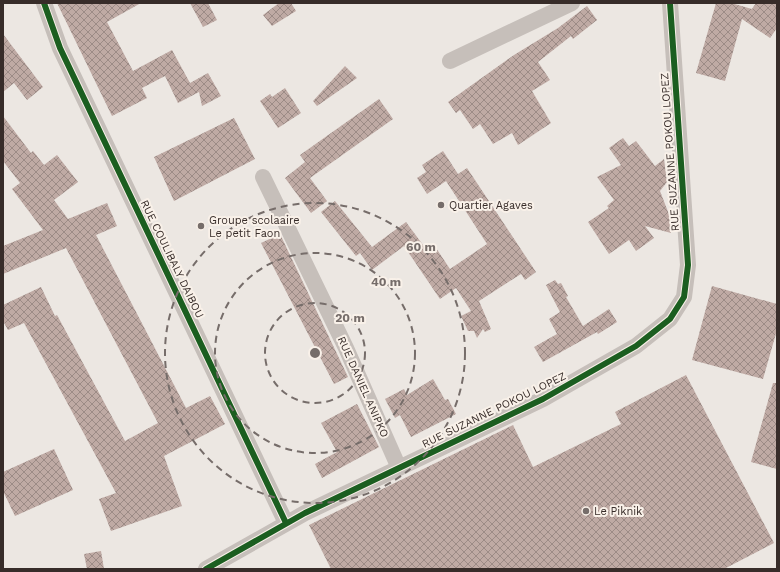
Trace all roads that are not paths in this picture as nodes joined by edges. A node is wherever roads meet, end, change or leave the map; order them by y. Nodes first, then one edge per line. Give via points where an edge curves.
1 (44, 3) edge
2 (572, 3) edge
3 (670, 3) edge
4 (450, 62) dead end
5 (264, 177) dead end
6 (399, 468) junction
7 (286, 523) junction
8 (206, 569) edge

1 - 7 street, RUE COULIBALY DAIBOU via 60,48
2 - 4 street
3 - 6 street, RUE SUZANNE POKOU LOPEZ via 688,265 684,297 670,320 636,346 543,399
5 - 6 street, RUE DANIEL ANIPKO
6 - 7 street, RUE SUZANNE POKOU LOPEZ
7 - 8 street, RUE SUZANNE POKOU LOPEZ

